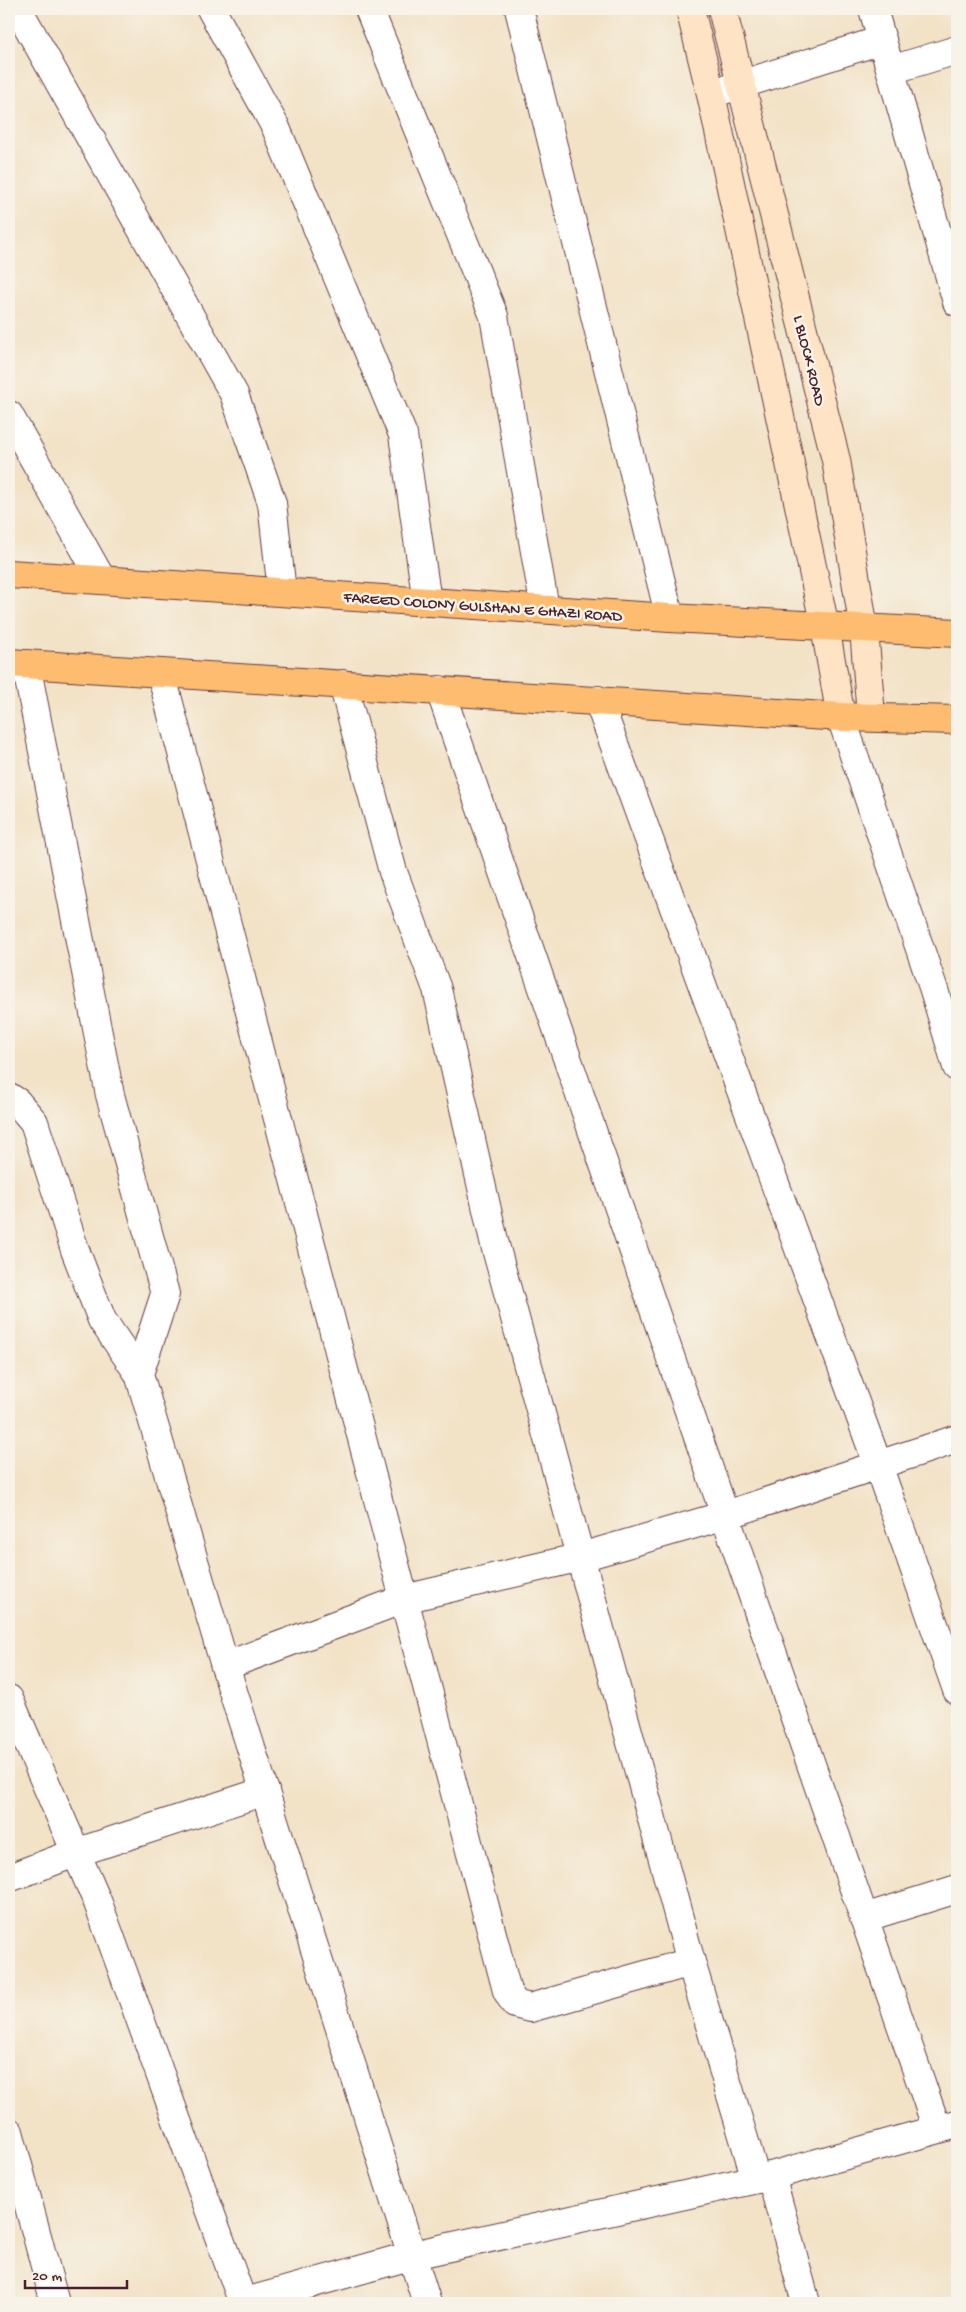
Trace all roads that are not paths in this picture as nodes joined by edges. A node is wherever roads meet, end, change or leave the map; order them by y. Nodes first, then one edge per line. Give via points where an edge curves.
1 (18, 9) edge
2 (211, 9) edge
3 (369, 9) edge
4 (519, 9) edge
5 (690, 9) edge
6 (722, 9) edge
7 (873, 9) edge
8 (882, 40) junction
9 (957, 50) edge
10 (891, 70) junction
11 (742, 83) junction
12 (711, 94) junction
13 (957, 302) edge
14 (9, 415) edge
15 (9, 574) edge
16 (102, 580) junction
17 (282, 592) junction
18 (427, 602) junction
19 (545, 609) junction
20 (670, 618) junction
21 (825, 627) junction
22 (864, 629) junction
23 (957, 632) edge
24 (17, 663) edge
25 (161, 673) junction
26 (343, 684) junction
27 (440, 690) junction
28 (598, 700) junction
29 (841, 716) junction
30 (871, 716) junction
31 (957, 720) edge
32 (863, 778) junction
33 (957, 1067) edge
34 (9, 1098) edge
35 (139, 1374) junction
36 (957, 1438) edge
37 (878, 1465) junction
38 (726, 1515) junction
39 (581, 1557) junction
40 (404, 1599) junction
41 (225, 1666) junction
42 (957, 1690) edge
43 (9, 1700) edge
44 (265, 1791) junction
45 (75, 1853) junction
46 (9, 1878) edge
47 (957, 1889) edge
48 (864, 1918) junction
49 (691, 1962) junction
50 (947, 2126) edge
51 (9, 2132) edge
52 (763, 2177) junction
53 (413, 2256) junction
54 (54, 2303) edge
55 (242, 2303) edge
56 (427, 2303) edge
57 (806, 2303) edge

1 - 17 street via 234,394 272,503
2 - 18 street via 276,128 403,435
3 - 19 street via 494,316
4 - 20 street
5 - 12 main road
6 - 11 main road, L BLOCK ROAD
7 - 8 street
8 - 10 street
8 - 11 street
9 - 10 street
10 - 13 street
11 - 12 street
11 - 22 main road, L BLOCK ROAD via 836,460
12 - 21 main road
14 - 16 street
15 - 16 main road, FAREED COLONY GULSHAN E GHAZI ROAD
16 - 17 main road, FAREED COLONY GULSHAN E GHAZI ROAD
17 - 18 main road, FAREED COLONY GULSHAN E GHAZI ROAD
18 - 19 main road, FAREED COLONY GULSHAN E GHAZI ROAD
19 - 20 main road, FAREED COLONY GULSHAN E GHAZI ROAD
20 - 21 main road, FAREED COLONY GULSHAN E GHAZI ROAD
21 - 22 main road, FAREED COLONY GULSHAN E GHAZI ROAD
21 - 29 main road
22 - 23 main road, FAREED COLONY GULSHAN E GHAZI ROAD
22 - 30 main road, L BLOCK ROAD
24 - 25 main road
24 - 35 street via 110,1095 165,1294
25 - 26 main road
25 - 40 street
26 - 27 main road
26 - 39 street via 393,872 437,989 496,1245
27 - 28 main road
27 - 38 street
28 - 29 main road
28 - 37 street
29 - 30 main road
29 - 32 street
30 - 31 main road
30 - 32 street
32 - 33 street
34 - 35 street via 17,1102 34,1122 75,1250 102,1320
35 - 41 street
36 - 37 street
37 - 38 street
37 - 42 street
38 - 39 street
38 - 48 street
39 - 40 street
39 - 49 street
40 - 41 street
40 - 49 street via 506,1991 515,2004 530,2008
41 - 44 street
43 - 45 street
44 - 45 street
44 - 53 street
45 - 46 street
45 - 55 street via 98,1904
47 - 48 street
48 - 50 street
49 - 52 street
50 - 52 street
51 - 54 street
52 - 53 street
52 - 57 street
53 - 55 street
53 - 56 street

